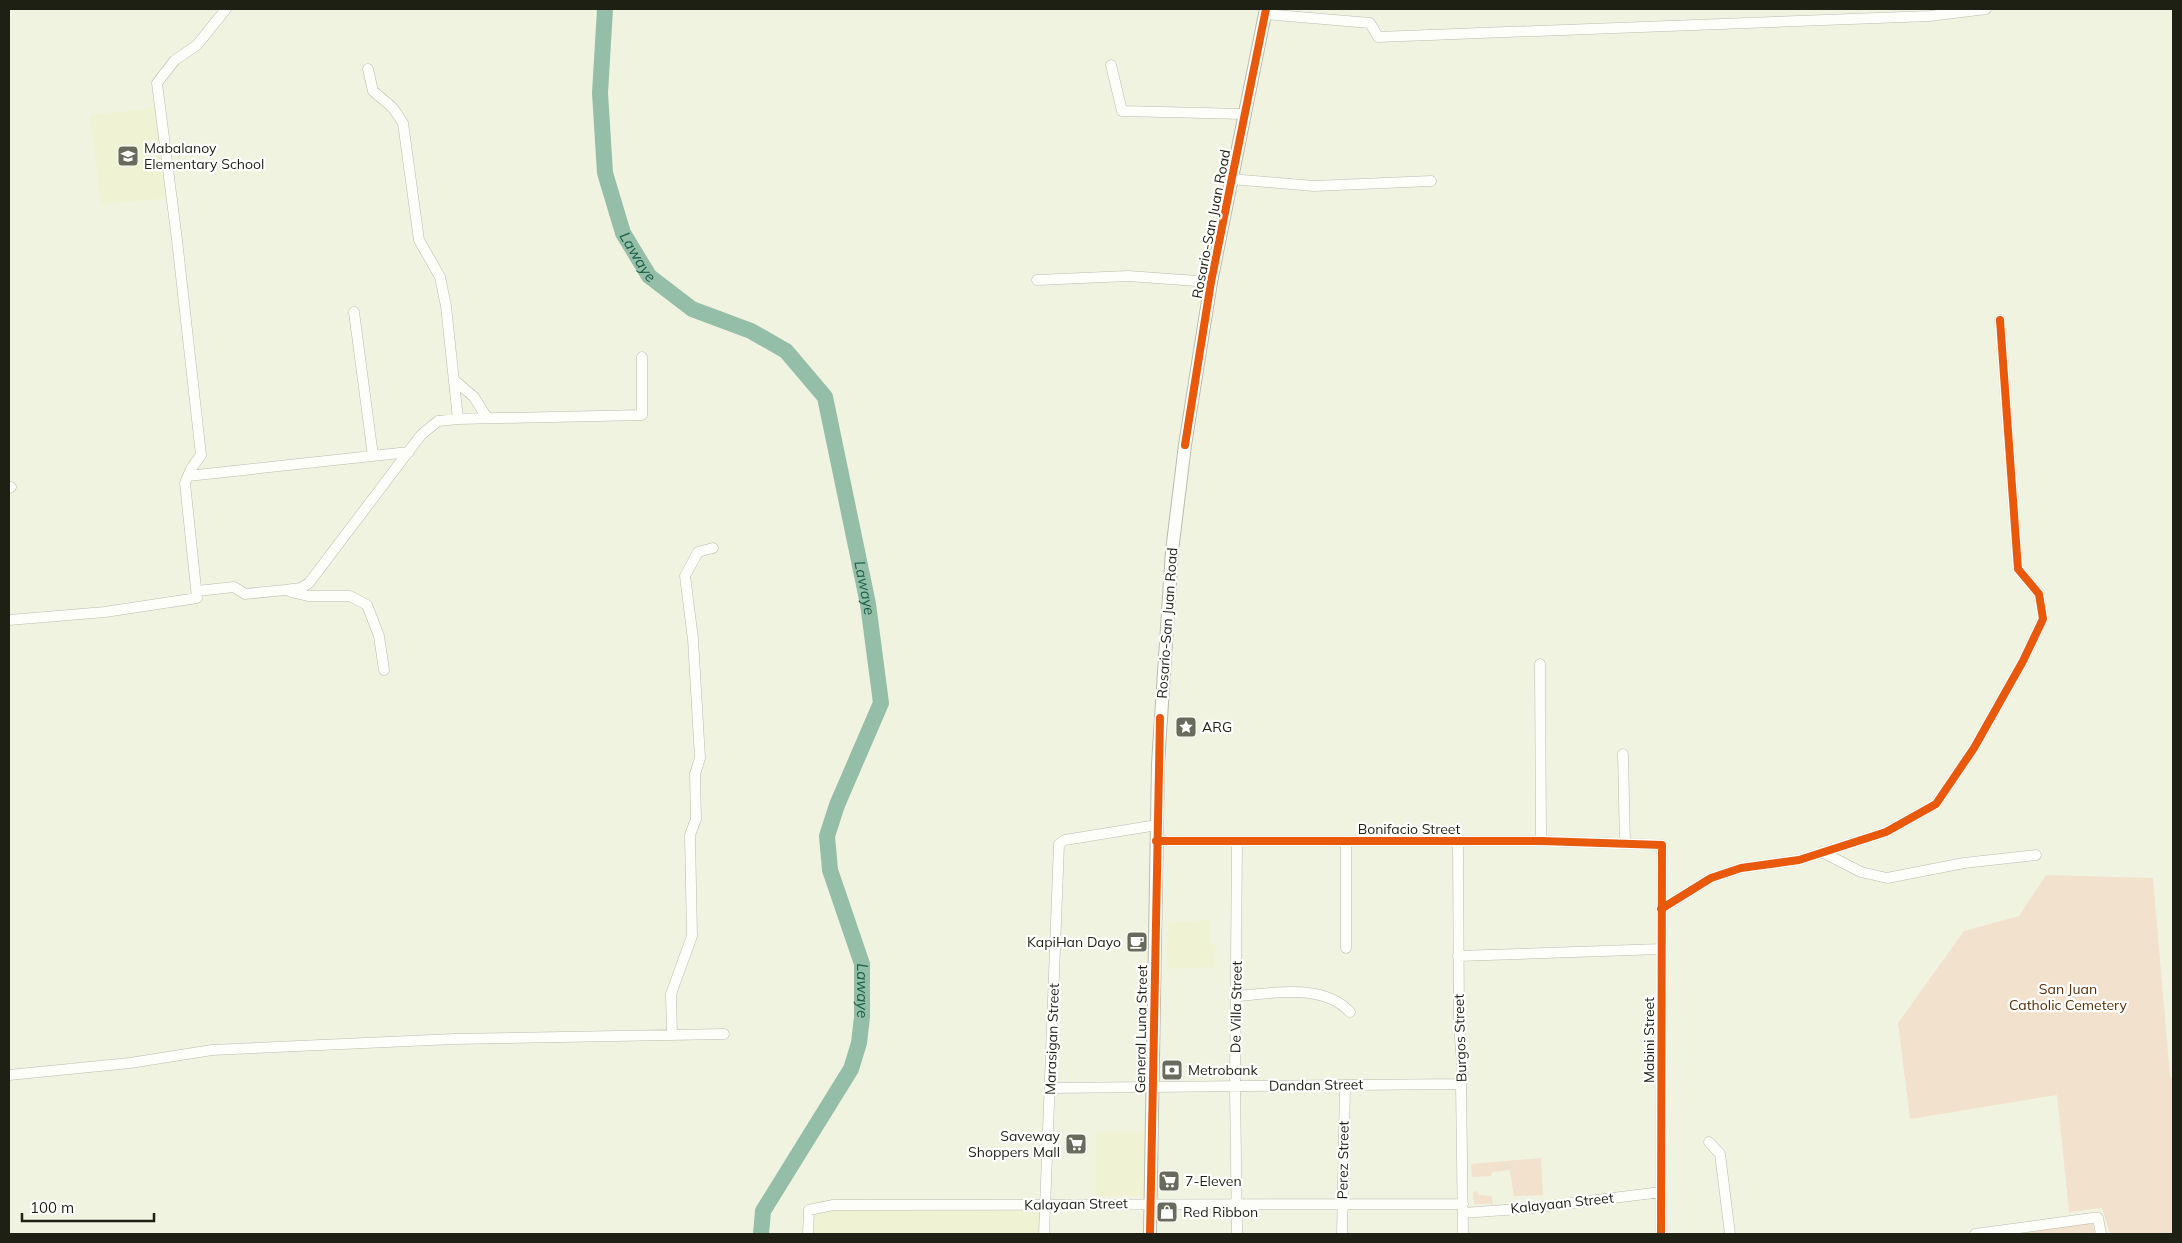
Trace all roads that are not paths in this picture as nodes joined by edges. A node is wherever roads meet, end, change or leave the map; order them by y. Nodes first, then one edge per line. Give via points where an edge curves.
1 (226, 9) edge
2 (1986, 9) edge
3 (1266, 12) edge
4 (1111, 64) dead end
5 (368, 69) dead end
6 (1244, 114) junction
7 (1232, 179) junction
8 (1431, 181) dead end
9 (1037, 280) dead end
10 (1212, 282) junction
11 (354, 312) dead end
12 (2000, 320) dead end
13 (642, 356) dead end
14 (454, 380) junction
15 (487, 418) junction
16 (458, 419) junction
17 (408, 452) junction
18 (373, 456) junction
19 (188, 476) junction
20 (713, 548) dead end
21 (285, 590) junction
22 (197, 591) junction
23 (9, 620) edge
24 (1540, 664) dead end
25 (384, 670) dead end
26 (1623, 754) dead end
27 (1157, 825) junction
28 (1156, 841) junction
29 (1237, 841) junction
30 (1458, 841) junction
31 (1540, 841) junction
32 (1346, 842) junction
33 (1625, 844) junction
34 (1662, 845) joint
35 (1822, 852) junction
36 (2036, 856) dead end
37 (1662, 909) junction
38 (1346, 948) dead end
39 (1661, 949) junction
40 (1458, 956) junction
41 (1236, 996) junction
42 (1350, 1012) dead end
43 (672, 1034) junction
44 (724, 1034) dead end
45 (9, 1075) edge
46 (1461, 1084) junction
47 (1345, 1085) junction
48 (1235, 1086) junction
49 (1050, 1088) junction
50 (1152, 1088) junction
51 (1709, 1142) dead end
52 (1661, 1192) junction
53 (1151, 1203) junction
54 (1237, 1204) junction
55 (1343, 1204) junction
56 (1045, 1205) junction
57 (1463, 1208) junction
58 (808, 1234) edge
59 (1044, 1234) edge
60 (1150, 1234) edge
61 (1237, 1234) edge
62 (1342, 1234) edge
63 (1463, 1234) edge
64 (1661, 1234) edge
65 (1730, 1234) edge
66 (1975, 1234) edge
67 (2101, 1234) edge

1 - 19 street via 197,45 176,60 157,83 201,455
2 - 3 street via 1930,16 1378,37 1370,23
3 - 6 main road, Rosario-San Juan Road
4 - 6 street via 1122,111
5 - 14 street via 373,91 393,108 403,123 419,240 440,277
6 - 7 main road, Rosario-San Juan Road
7 - 8 street via 1314,186
7 - 10 main road, Rosario-San Juan Road
9 - 10 street via 1128,276
10 - 27 main road, Rosario-San Juan Road via 1185,445 1172,551 1160,718
11 - 18 street
12 - 35 street via 2018,569 2039,594 2043,619 2023,662 1979,739 1936,804 1886,832
13 - 15 street via 642,415
14 - 15 street via 474,397
14 - 16 street
15 - 16 street
16 - 17 street via 438,421
17 - 18 street
17 - 21 street via 309,583 301,588
18 - 19 street
19 - 22 street via 185,483 187,510
20 - 43 street via 698,552 685,576 693,639 700,758 695,774 696,819 690,834 692,936 671,994
21 - 22 street via 245,594 234,587
21 - 25 street via 308,596 350,596 367,605 379,636
22 - 23 street via 197,598 181,602
24 - 31 street
26 - 33 street
27 - 28 main road, General Luna Street
27 - 49 street, Marasigan Street via 1065,840 1059,844
28 - 29 street, Bonifacio Street
28 - 50 main road, General Luna Street
29 - 32 street, Bonifacio Street
29 - 41 street, De Villa Street
30 - 31 street, Bonifacio Street
30 - 32 street, Bonifacio Street
30 - 40 street, Burgos Street
31 - 33 street, Bonifacio Street
32 - 38 street
33 - 34 street, Bonifacio Street
34 - 37 street, Mabini Street
35 - 36 street via 1861,872 1887,878 1964,863
35 - 37 street via 1799,860 1740,868 1711,878
37 - 39 street, Mabini Street
39 - 40 street
39 - 52 street, Mabini Street
40 - 46 street, Burgos Street
41 - 42 street via 1308,992 1340,1001
41 - 48 street, De Villa Street
43 - 44 street
43 - 45 street via 454,1039 212,1050 130,1063
46 - 47 street, Dandan Street
46 - 57 street, Burgos Street
47 - 48 street, Dandan Street
47 - 55 street, Perez Street
48 - 50 street, Dandan Street
48 - 54 street, De Villa Street
49 - 50 street, Dandan Street
49 - 56 street, Marasigan Street
50 - 53 main road, General Luna Street
51 - 65 street via 1720,1154
52 - 57 street, Kalayaan Street via 1533,1208
52 - 64 street, Mabini Street
53 - 54 street, Kalayaan Street
53 - 56 street, Kalayaan Street
53 - 60 main road, General Luna Street
54 - 55 street, Kalayaan Street
54 - 61 street, De Villa Street
55 - 57 street, Kalayaan Street
55 - 62 street, Perez Street
56 - 58 street, Kalayaan Street via 833,1205 809,1210
56 - 59 street, Marasigan Street
57 - 63 street, Burgos Street
66 - 67 street via 2098,1218

